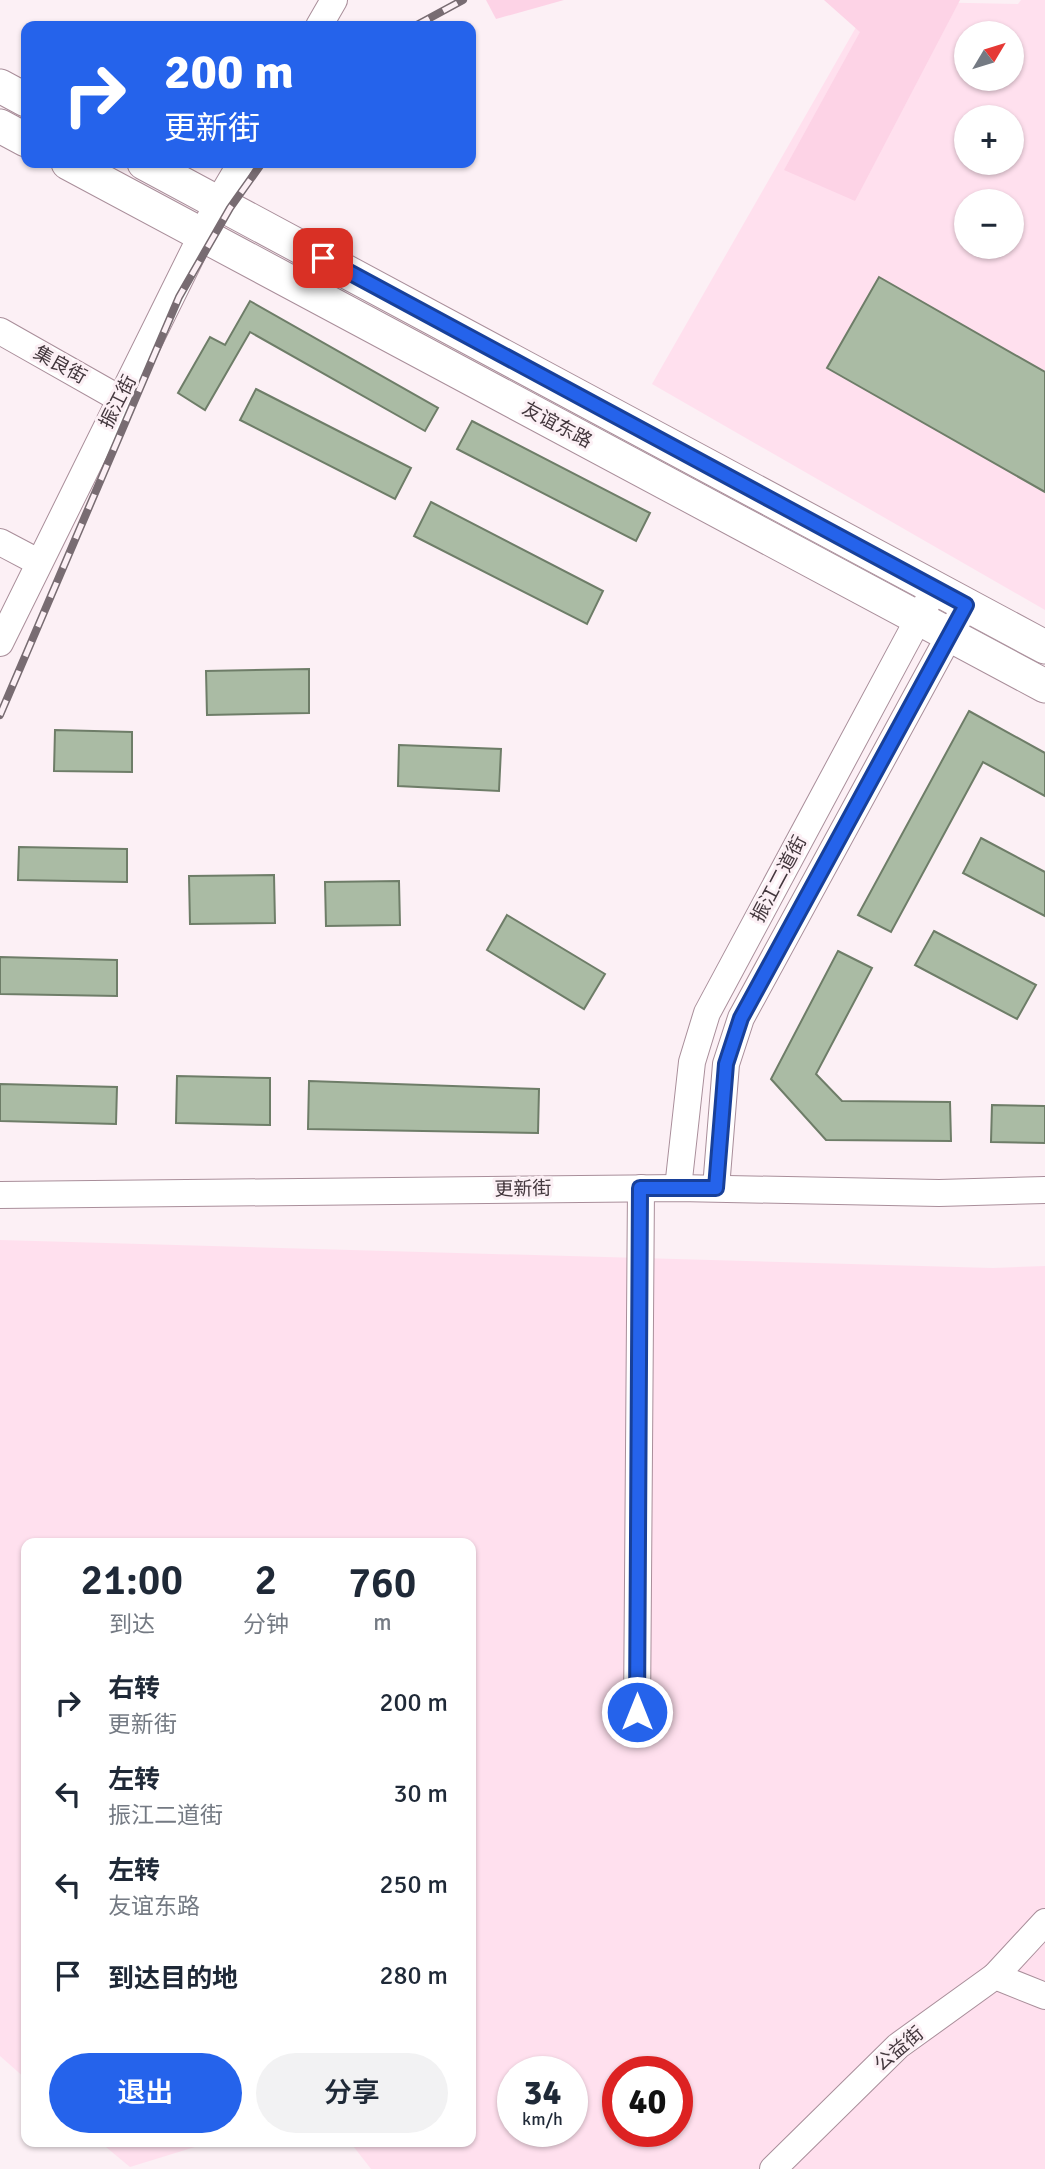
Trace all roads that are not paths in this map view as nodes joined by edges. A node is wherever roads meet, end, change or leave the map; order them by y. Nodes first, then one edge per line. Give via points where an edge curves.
1 (334, 0) edge
2 (322, 21) edge
3 (0, 86) edge
4 (21, 97) edge
5 (0, 126) edge
6 (21, 137) edge
7 (77, 168) edge
8 (153, 168) edge
9 (238, 168) edge
10 (218, 202) junction
11 (202, 234) junction
12 (0, 331) edge
13 (120, 399) junction
14 (0, 542) edge
15 (38, 562) junction
16 (935, 588) junction
17 (966, 605) junction
18 (919, 618) junction
19 (951, 635) junction
20 (0, 643) edge
21 (1045, 647) edge
22 (1045, 686) edge
23 (640, 1188) junction
24 (678, 1188) junction
25 (716, 1188) junction
26 (1045, 1190) edge
27 (0, 1195) edge
28 (637, 1712) dead end
29 (1045, 1922) edge
30 (995, 1976) junction
31 (1045, 1996) edge
32 (773, 2169) edge

1 - 2 street
3 - 4 highway
5 - 6 highway
7 - 11 highway, 友谊东路
8 - 10 highway, 友谊东路
9 - 10 street, 振江街
10 - 11 street, 振江街
10 - 16 highway, 友谊东路
11 - 13 street, 振江街
11 - 18 highway, 友谊东路
12 - 13 street, 集良街
13 - 15 street, 振江街
14 - 15 street
15 - 20 street, 振江街
16 - 17 highway, 友谊东路
16 - 18 street, 振江二道街
17 - 19 street, 振江二道街
17 - 21 highway, 友谊东路
18 - 19 highway, 友谊东路
18 - 24 street, 振江二道街 via 707,1013 692,1062
19 - 22 highway, 友谊东路
19 - 25 street, 振江二道街 via 741,1018 726,1064
23 - 24 street, 更新街
23 - 27 street, 更新街
23 - 28 street
24 - 25 street, 更新街
25 - 26 street, 更新街 via 939,1193
29 - 30 street, 公益街
30 - 31 street
30 - 32 street, 公益街 via 898,2046

